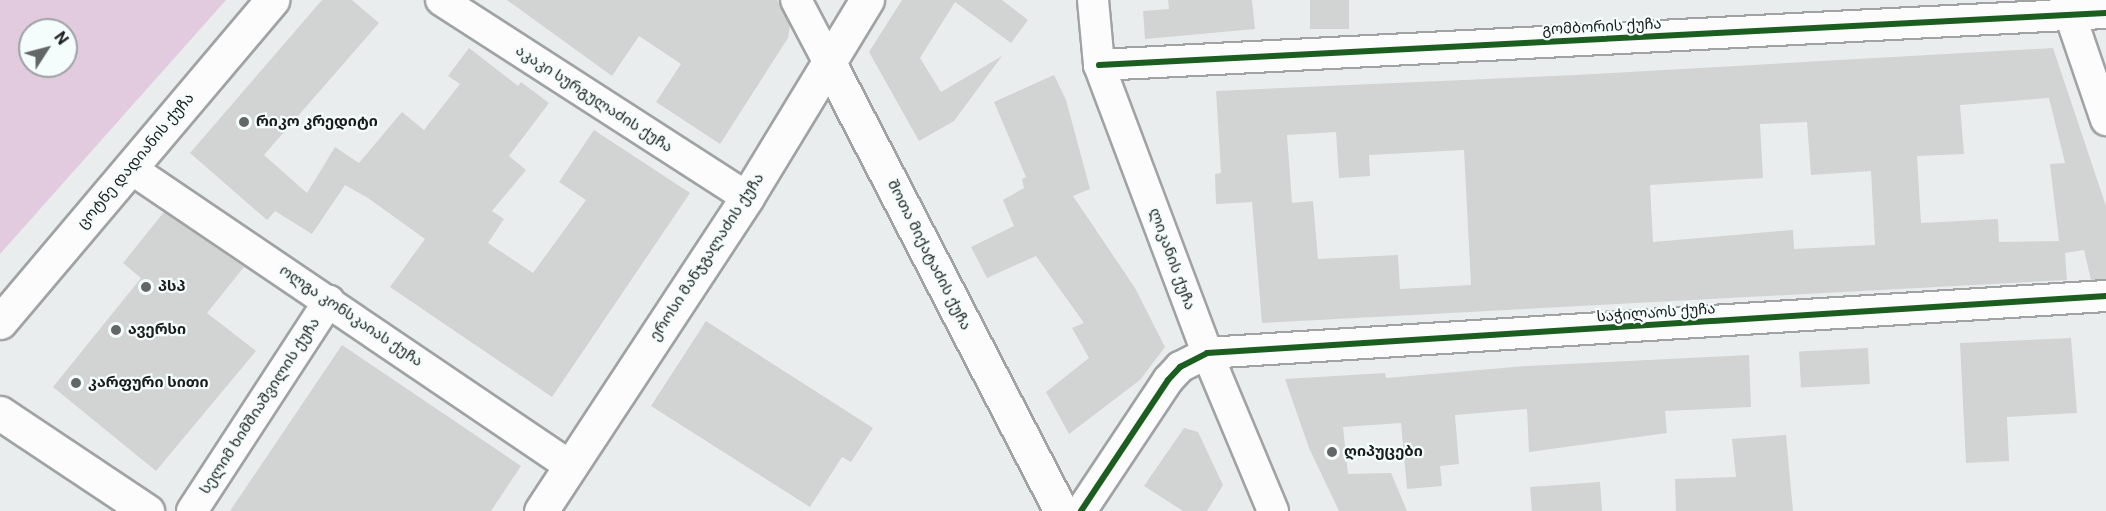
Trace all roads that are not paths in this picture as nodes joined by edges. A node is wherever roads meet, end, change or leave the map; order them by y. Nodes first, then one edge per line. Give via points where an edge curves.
1 (272, 0) edge
2 (441, 0) edge
3 (796, 0) edge
4 (867, 0) edge
5 (1093, 0) edge
6 (2068, 8) edge
7 (2106, 13) edge
8 (828, 60) junction
9 (1100, 65) junction
10 (2106, 120) edge
11 (130, 168) junction
12 (747, 197) junction
13 (2106, 296) edge
14 (328, 301) junction
15 (0, 322) edge
16 (1207, 353) junction
17 (0, 413) edge
18 (570, 466) junction
19 (147, 511) edge
20 (192, 511) edge
21 (541, 511) edge
22 (1061, 511) edge
23 (1081, 511) edge
24 (1273, 511) edge

1 - 11 street, ცოტნე დადიანის ქუჩა
2 - 12 street, აკაკი სურგულაძის ქუჩა
3 - 8 street, შოთა მიქატაძის ქუჩა
4 - 8 street, ეროსი მანჯგალაძის ქუჩა
5 - 9 street, ლიკანის ქუჩა
6 - 7 street, გომბორის ქუჩა
6 - 9 street, გომბორის ქუჩა
6 - 10 street
8 - 12 street, ეროსი მანჯგალაძის ქუჩა
8 - 22 street, შოთა მიქატაძის ქუჩა
9 - 16 street, ლიკანის ქუჩა
11 - 14 street, ოლგა კონსკაიას ქუჩა
11 - 15 street, ცოტნე დადიანის ქუჩა
12 - 18 street, ეროსი მანჯგალაძის ქუჩა
13 - 16 street, საჭილაოს ქუჩა
14 - 18 street, ოლგა კონსკაიას ქუჩა
14 - 20 street, სელიმ ხიმშიაშვილის ქუჩა
16 - 23 street via 1180,367 1168,380
16 - 24 street, ლიკანის ქუჩა
17 - 19 street
18 - 21 street, ეროსი მანჯგალაძის ქუჩა

